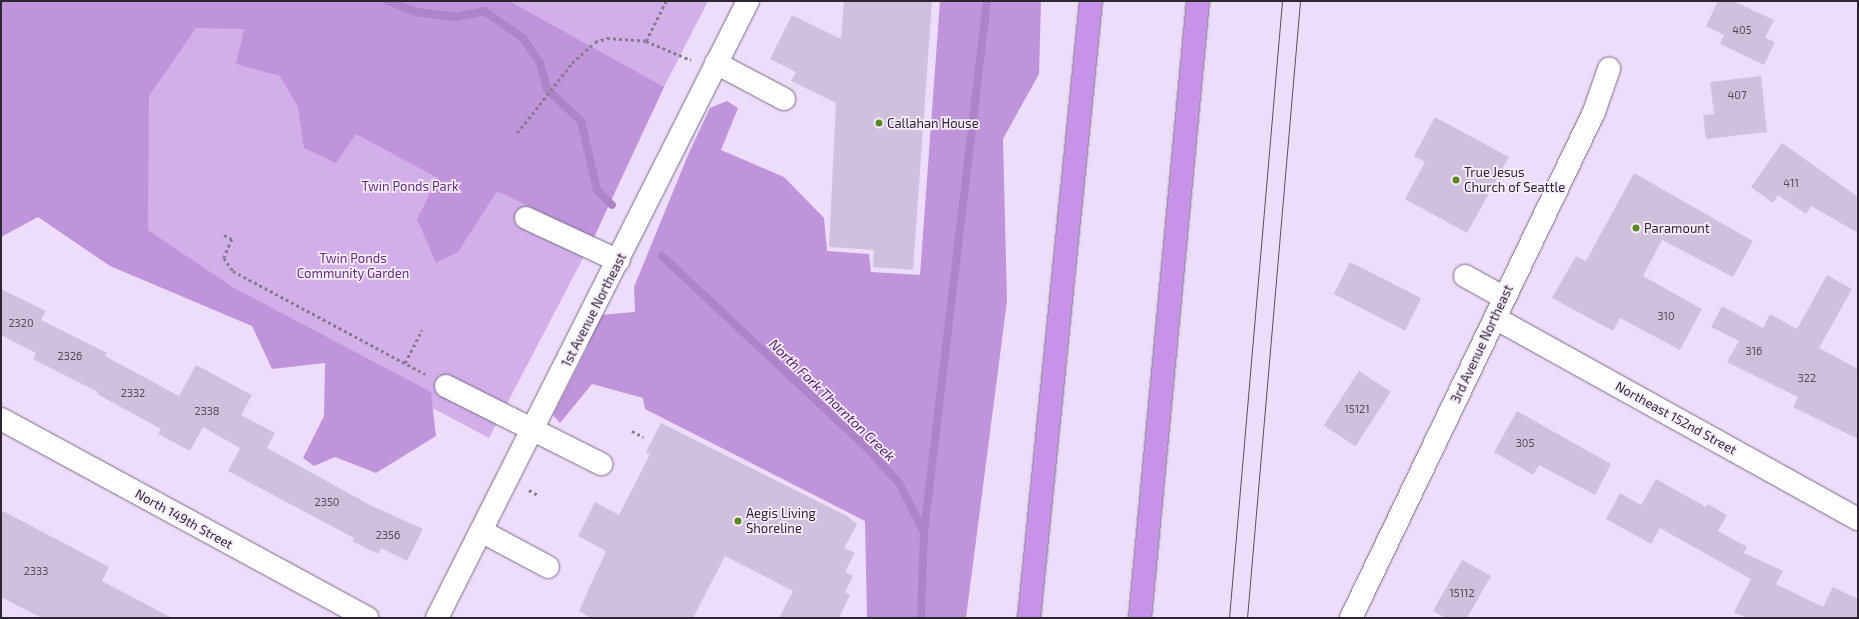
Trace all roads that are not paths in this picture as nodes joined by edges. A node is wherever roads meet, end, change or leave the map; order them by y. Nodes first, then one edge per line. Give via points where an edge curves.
1 (748, 1) edge
2 (1091, 1) edge
3 (1198, 1) edge
4 (706, 63) junction
5 (1609, 69) dead end
6 (784, 99) dead end
7 (526, 218) dead end
8 (619, 261) junction
9 (1465, 276) dead end
10 (1503, 298) junction
11 (1495, 318) junction
12 (446, 386) dead end
13 (1, 419) edge
14 (532, 430) junction
15 (601, 464) dead end
16 (1858, 518) edge
17 (481, 531) junction
18 (548, 567) dead end
19 (367, 618) edge
20 (438, 618) edge
21 (1029, 618) edge
22 (1140, 618) edge
23 (1352, 618) edge

1 - 4 street, 1st Avenue Northeast
2 - 21 highway
3 - 22 highway
4 - 6 street
4 - 8 street, 1st Avenue Northeast
5 - 10 street, 3rd Avenue Northeast via 1594,112
7 - 8 street
8 - 14 street, 1st Avenue Northeast
9 - 10 street
10 - 11 street, 3rd Avenue Northeast
11 - 16 street, Northeast 152nd Street
11 - 23 street, 3rd Avenue Northeast
12 - 14 street
13 - 19 street, North 149th Street
14 - 15 street
14 - 17 street, 1st Avenue Northeast
17 - 18 street
17 - 20 street, 1st Avenue Northeast

